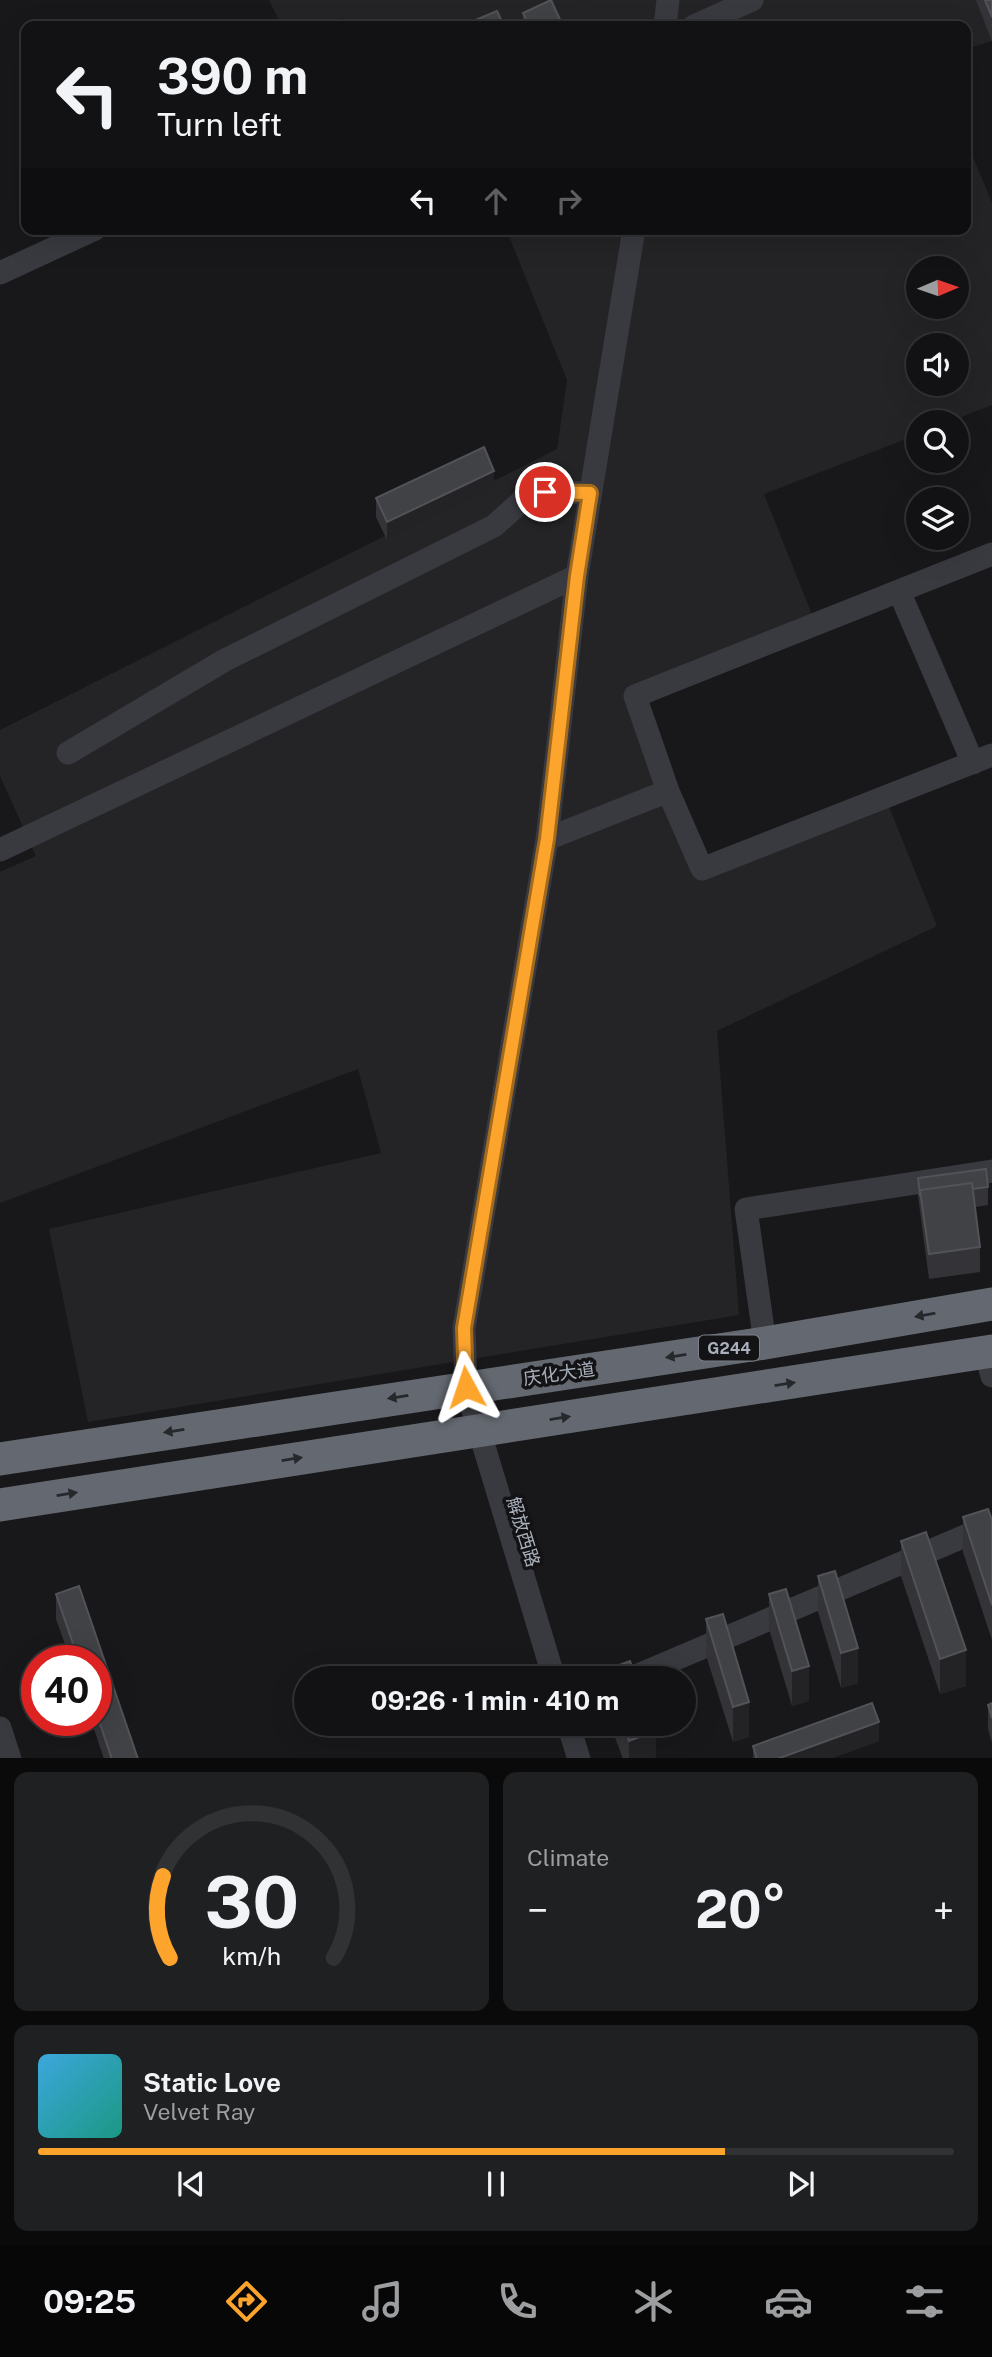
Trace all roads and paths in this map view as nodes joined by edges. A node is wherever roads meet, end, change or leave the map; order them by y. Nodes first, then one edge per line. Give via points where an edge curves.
1 (668, 0) edge
2 (752, 0) edge
3 (666, 21) edge
4 (705, 21) edge
5 (82, 235) edge
6 (633, 235) edge
7 (0, 273) edge
8 (590, 493) junction
9 (992, 554) edge
10 (577, 576) junction
11 (899, 591) junction
12 (68, 753) dead end
13 (983, 759) edge
14 (668, 791) junction
15 (547, 839) junction
16 (0, 850) edge
17 (992, 1171) edge
18 (992, 1304) edge
19 (765, 1343) junction
20 (990, 1360) edge
21 (473, 1386) junction
22 (486, 1430) junction
23 (0, 1459) edge
24 (0, 1506) edge
25 (977, 1531) edge
26 (551, 1666) edge
27 (564, 1666) edge
28 (659, 1666) edge
29 (0, 1728) edge
30 (572, 1736) edge
31 (586, 1736) edge
32 (10, 1758) edge
33 (579, 1758) edge
34 (593, 1758) edge

1 - 3 street
2 - 4 street
5 - 7 street
6 - 8 street, 解放西路
8 - 10 street, 解放西路
8 - 12 street via 545,492 523,500 494,526 225,660
9 - 11 street
10 - 15 street, 解放西路
10 - 16 street
11 - 13 street
11 - 14 street via 635,696
13 - 14 street via 702,869
14 - 15 street
15 - 21 street, 解放西路 via 464,1328
17 - 19 street via 746,1209
18 -> 19 highway, 庆化大道 / G244
19 -> 21 highway, 庆化大道 / G244
22 -> 20 highway
21 - 22 street, 解放西路
21 -> 23 highway, 庆化大道 / G244
24 -> 22 highway
22 - 26 street, 解放西路
22 - 27 street, 解放西路
25 - 28 street
29 - 32 street
30 - 33 street
31 - 34 street

